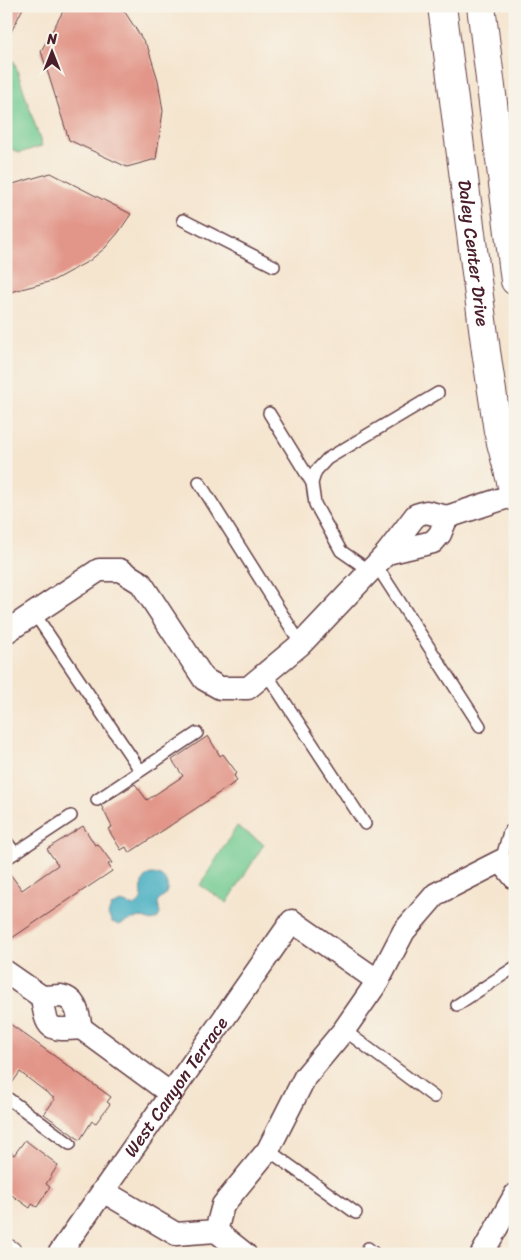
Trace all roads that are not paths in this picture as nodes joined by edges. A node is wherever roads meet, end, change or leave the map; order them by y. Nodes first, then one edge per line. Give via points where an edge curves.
1 (442, 6) edge
2 (480, 6) edge
3 (183, 220) dead end
4 (274, 266) dead end
5 (515, 281) edge
6 (438, 393) dead end
7 (269, 413) dead end
8 (199, 482) dead end
9 (312, 483) junction
10 (514, 496) edge
11 (448, 517) junction
12 (377, 563) junction
13 (34, 613) junction
14 (6, 632) edge
15 (301, 644) junction
16 (266, 673) junction
17 (480, 726) dead end
18 (197, 733) dead end
19 (140, 770) junction
20 (97, 800) dead end
21 (71, 816) dead end
22 (365, 824) dead end
23 (515, 828) edge
24 (6, 841) edge
25 (10, 856) edge
26 (508, 870) edge
27 (515, 966) edge
28 (6, 972) edge
29 (378, 981) junction
30 (457, 1005) dead end
31 (344, 1030) junction
32 (171, 1094) junction
33 (434, 1097) dead end
34 (6, 1098) edge
35 (70, 1144) dead end
36 (268, 1150) junction
37 (104, 1190) junction
38 (515, 1195) edge
39 (356, 1213) dead end
40 (216, 1231) junction
41 (59, 1254) edge
42 (245, 1254) edge
43 (482, 1254) edge

1 - 10 main road, Daley Center Drive via 486,351 498,431
2 - 5 main road
3 - 4 lane
6 - 9 lane via 327,459 316,471
7 - 9 lane
8 - 15 lane
9 - 12 lane via 315,504 341,551
10 - 11 street
11 - 12 street via 433,542
11 - 12 street via 426,512 416,515
12 - 15 street
12 - 17 lane
13 - 14 street
13 - 16 street via 99,570 120,570 140,583 204,680 220,688 248,688
13 - 19 lane
15 - 16 street
16 - 22 lane
18 - 19 lane
19 - 20 lane
21 - 25 lane
23 - 26 lane via 508,832
24 - 25 lane
26 - 29 street via 436,894 404,931
27 - 30 lane
28 - 32 street via 42,997 71,999 77,1008 81,1028
29 - 31 street
29 - 32 street, West Canyon Terrace via 292,921
31 - 33 lane
31 - 36 street via 305,1077
32 - 37 street, West Canyon Terrace
34 - 35 lane
36 - 39 lane
36 - 40 street via 223,1205
37 - 40 street via 176,1234
37 - 41 street, West Canyon Terrace
38 - 43 street
40 - 42 street

